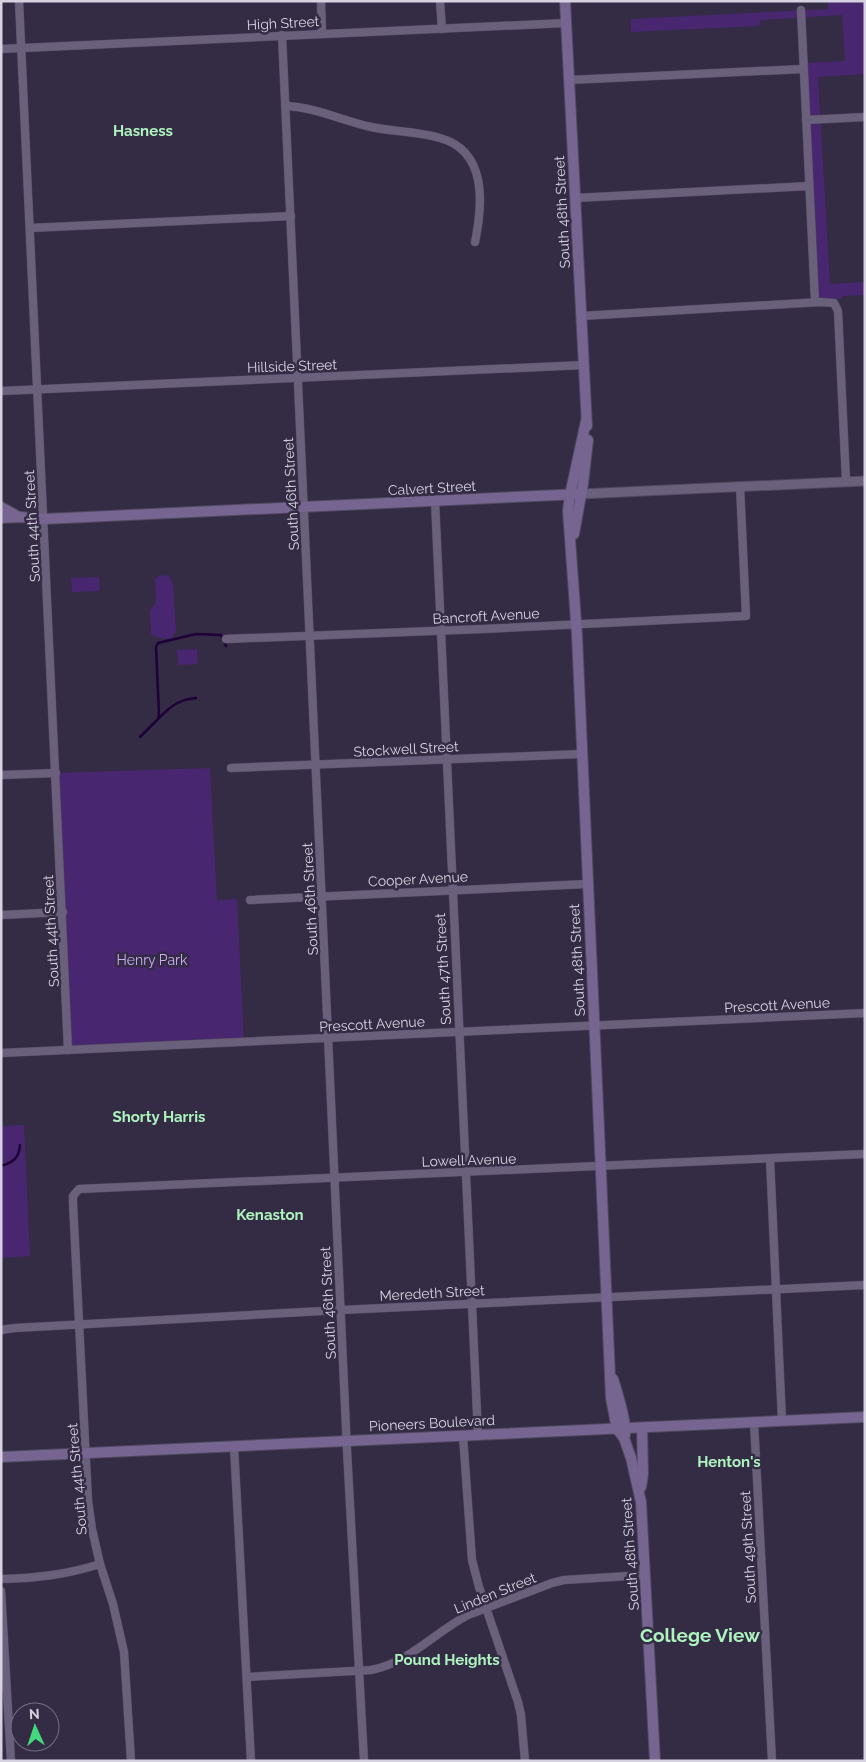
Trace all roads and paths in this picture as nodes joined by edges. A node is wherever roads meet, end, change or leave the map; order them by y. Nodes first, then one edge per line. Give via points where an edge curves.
1 (19, 1) edge
2 (321, 1) edge
3 (440, 1) edge
4 (565, 1) edge
5 (801, 10) dead end
6 (566, 23) junction
7 (442, 29) junction
8 (322, 33) junction
9 (282, 35) junction
10 (1, 48) edge
11 (22, 48) junction
12 (803, 70) junction
13 (570, 80) junction
14 (286, 106) junction
15 (865, 117) edge
16 (806, 120) junction
17 (809, 186) junction
18 (575, 198) junction
19 (291, 216) junction
20 (30, 228) junction
21 (475, 242) dead end
22 (815, 302) junction
23 (581, 316) junction
24 (584, 365) junction
25 (298, 378) junction
26 (37, 390) junction
27 (1, 391) edge
28 (846, 481) junction
29 (865, 481) edge
30 (740, 486) junction
31 (575, 494) junction
32 (434, 501) junction
33 (1, 508) edge
34 (304, 508) junction
35 (20, 517) junction
36 (1, 518) edge
37 (44, 519) junction
38 (576, 625) junction
39 (441, 631) junction
40 (310, 637) junction
41 (226, 639) dead end
42 (581, 754) junction
43 (446, 760) junction
44 (316, 766) junction
45 (231, 768) dead end
46 (56, 773) junction
47 (1, 775) edge
48 (587, 884) junction
49 (452, 890) junction
50 (322, 896) junction
51 (250, 900) dead end
52 (63, 912) junction
53 (1, 915) edge
54 (865, 1013) edge
55 (594, 1026) junction
56 (459, 1032) junction
57 (328, 1038) junction
58 (68, 1050) junction
59 (1, 1053) edge
60 (865, 1154) edge
61 (770, 1159) junction
62 (600, 1167) junction
63 (465, 1172) junction
64 (335, 1178) junction
65 (75, 1192) joint
66 (865, 1285) edge
67 (776, 1289) junction
68 (606, 1297) junction
69 (472, 1303) junction
70 (341, 1310) junction
71 (80, 1324) junction
72 (1, 1330) edge
73 (865, 1417) edge
74 (782, 1421) junction
75 (754, 1422) junction
76 (642, 1428) junction
77 (622, 1432) junction
78 (478, 1435) junction
79 (463, 1436) junction
80 (347, 1441) junction
81 (234, 1446) junction
82 (86, 1453) junction
83 (1, 1457) edge
84 (639, 1490) junction
85 (100, 1564) junction
86 (645, 1575) junction
87 (1, 1579) edge
88 (1, 1591) edge
89 (487, 1608) junction
90 (358, 1670) junction
91 (247, 1677) junction
92 (4, 1689) edge
93 (12, 1761) edge
94 (131, 1761) edge
95 (251, 1761) edge
96 (364, 1761) edge
97 (524, 1761) edge
98 (655, 1761) edge
99 (772, 1761) edge

1 - 11 street, South 44th Street
2 - 8 street
3 - 7 street
4 - 6 main road, South 48th Street
5 - 12 street
6 - 7 street, High Street
6 - 13 main road, South 48th Street
7 - 8 street, High Street
8 - 9 street, High Street
9 - 11 street, High Street
9 - 14 street, South 46th Street
10 - 11 street, High Street
11 - 20 street, South 44th Street
12 - 13 street
12 - 16 street
13 - 18 main road, South 48th Street
14 - 19 street, South 46th Street
14 - 21 street via 454,143 470,158 478,180
15 - 16 street
16 - 17 street
17 - 18 street
17 - 22 street
18 - 23 main road, South 48th Street
19 - 20 street
19 - 25 street, South 46th Street
20 - 26 street, South 44th Street
22 - 23 street
22 - 28 street via 834,303 838,311
23 - 24 main road, South 48th Street
24 - 25 street, Hillside Street
24 - 31 main road, South 48th Street via 587,453
25 - 26 street, Hillside Street
25 - 34 street, South 46th Street
26 - 27 street, Hillside Street
26 - 37 street, South 44th Street
28 - 29 street, Calvert Street
28 - 30 street, Calvert Street
30 - 31 street, Calvert Street
30 - 38 street, Bancroft Avenue via 746,616
31 - 32 main road, Calvert Street
31 - 38 main road, South 48th Street via 572,545
32 - 34 main road, Calvert Street
32 - 39 street, South 47th Street
33 - 35 main road
34 - 37 main road, Calvert Street
34 - 40 street, South 46th Street
35 - 36 main road, Calvert Street
35 - 37 main road, Calvert Street
37 - 46 street, South 44th Street
38 - 39 street, Bancroft Avenue
38 - 42 main road, South 48th Street
39 - 40 street, Bancroft Avenue
39 - 43 street, South 47th Street
40 - 41 street, Bancroft Avenue
40 - 44 street, South 46th Street
42 - 43 street, Stockwell Street
42 - 48 main road, South 48th Street
43 - 44 street, Stockwell Street
43 - 49 street, South 47th Street
44 - 45 street, Stockwell Street
44 - 50 street, South 46th Street
46 - 47 street
46 - 52 street, South 44th Street
48 - 49 street, Cooper Avenue
48 - 55 main road, South 48th Street
49 - 50 street, Cooper Avenue
49 - 56 street, South 47th Street
50 - 51 street, Cooper Avenue
50 - 57 street, South 46th Street
52 - 53 street
52 - 58 street, South 44th Street
54 - 55 street, Prescott Avenue
55 - 56 street, Prescott Avenue
55 - 62 main road, South 48th Street
56 - 57 street, Prescott Avenue
56 - 63 street, South 47th Street
57 - 58 street, Prescott Avenue
57 - 64 street, South 46th Street
58 - 59 street, Prescott Avenue
60 - 61 street, Lowell Avenue
61 - 62 street, Lowell Avenue
61 - 67 street
62 - 63 street, Lowell Avenue
62 - 68 main road, South 48th Street
63 - 64 street, Lowell Avenue
63 - 69 street, South 47th Street
64 - 65 street, Lowell Avenue via 85,1188
64 - 70 street, South 46th Street
65 - 71 street, South 44th Street
66 - 67 street, Meredeth Street
67 - 68 street, Meredeth Street
67 - 74 street
68 - 69 street, Meredeth Street
68 - 77 main road, South 48th Street via 611,1398
69 - 70 street, Meredeth Street
69 - 78 street, South 47th Street
70 - 71 street, Meredeth Street
70 - 80 street, South 46th Street
71 - 72 street, Meredeth Street
71 - 82 street, South 44th Street
73 - 74 main road, Pioneers Boulevard
74 - 75 main road, Pioneers Boulevard
75 - 76 main road, Pioneers Boulevard
75 - 99 street, South 49th Street
76 - 77 main road, Pioneers Boulevard
76 - 84 main road via 643,1474
77 - 78 main road, Pioneers Boulevard
77 - 84 main road, South 48th Street
78 - 79 main road, Pioneers Boulevard
79 - 80 main road, Pioneers Boulevard
79 - 89 street via 472,1560
80 - 81 main road, Pioneers Boulevard
80 - 90 street, South 46th Street
81 - 82 main road, Pioneers Boulevard
81 - 91 street
82 - 83 main road, Pioneers Boulevard
82 - 85 street, South 44th Street via 92,1529
84 - 86 main road, South 48th Street
85 - 87 street via 76,1572
85 - 94 street, South 44th Street via 124,1652
86 - 89 street, Linden Street via 564,1580
86 - 98 main road, South 48th Street
88 - 92 street
89 - 90 street, Linden Street via 455,1622 394,1664
89 - 97 street via 518,1702
90 - 91 street, Linden Street
90 - 96 street, South 46th Street
91 - 95 street
92 - 93 street

